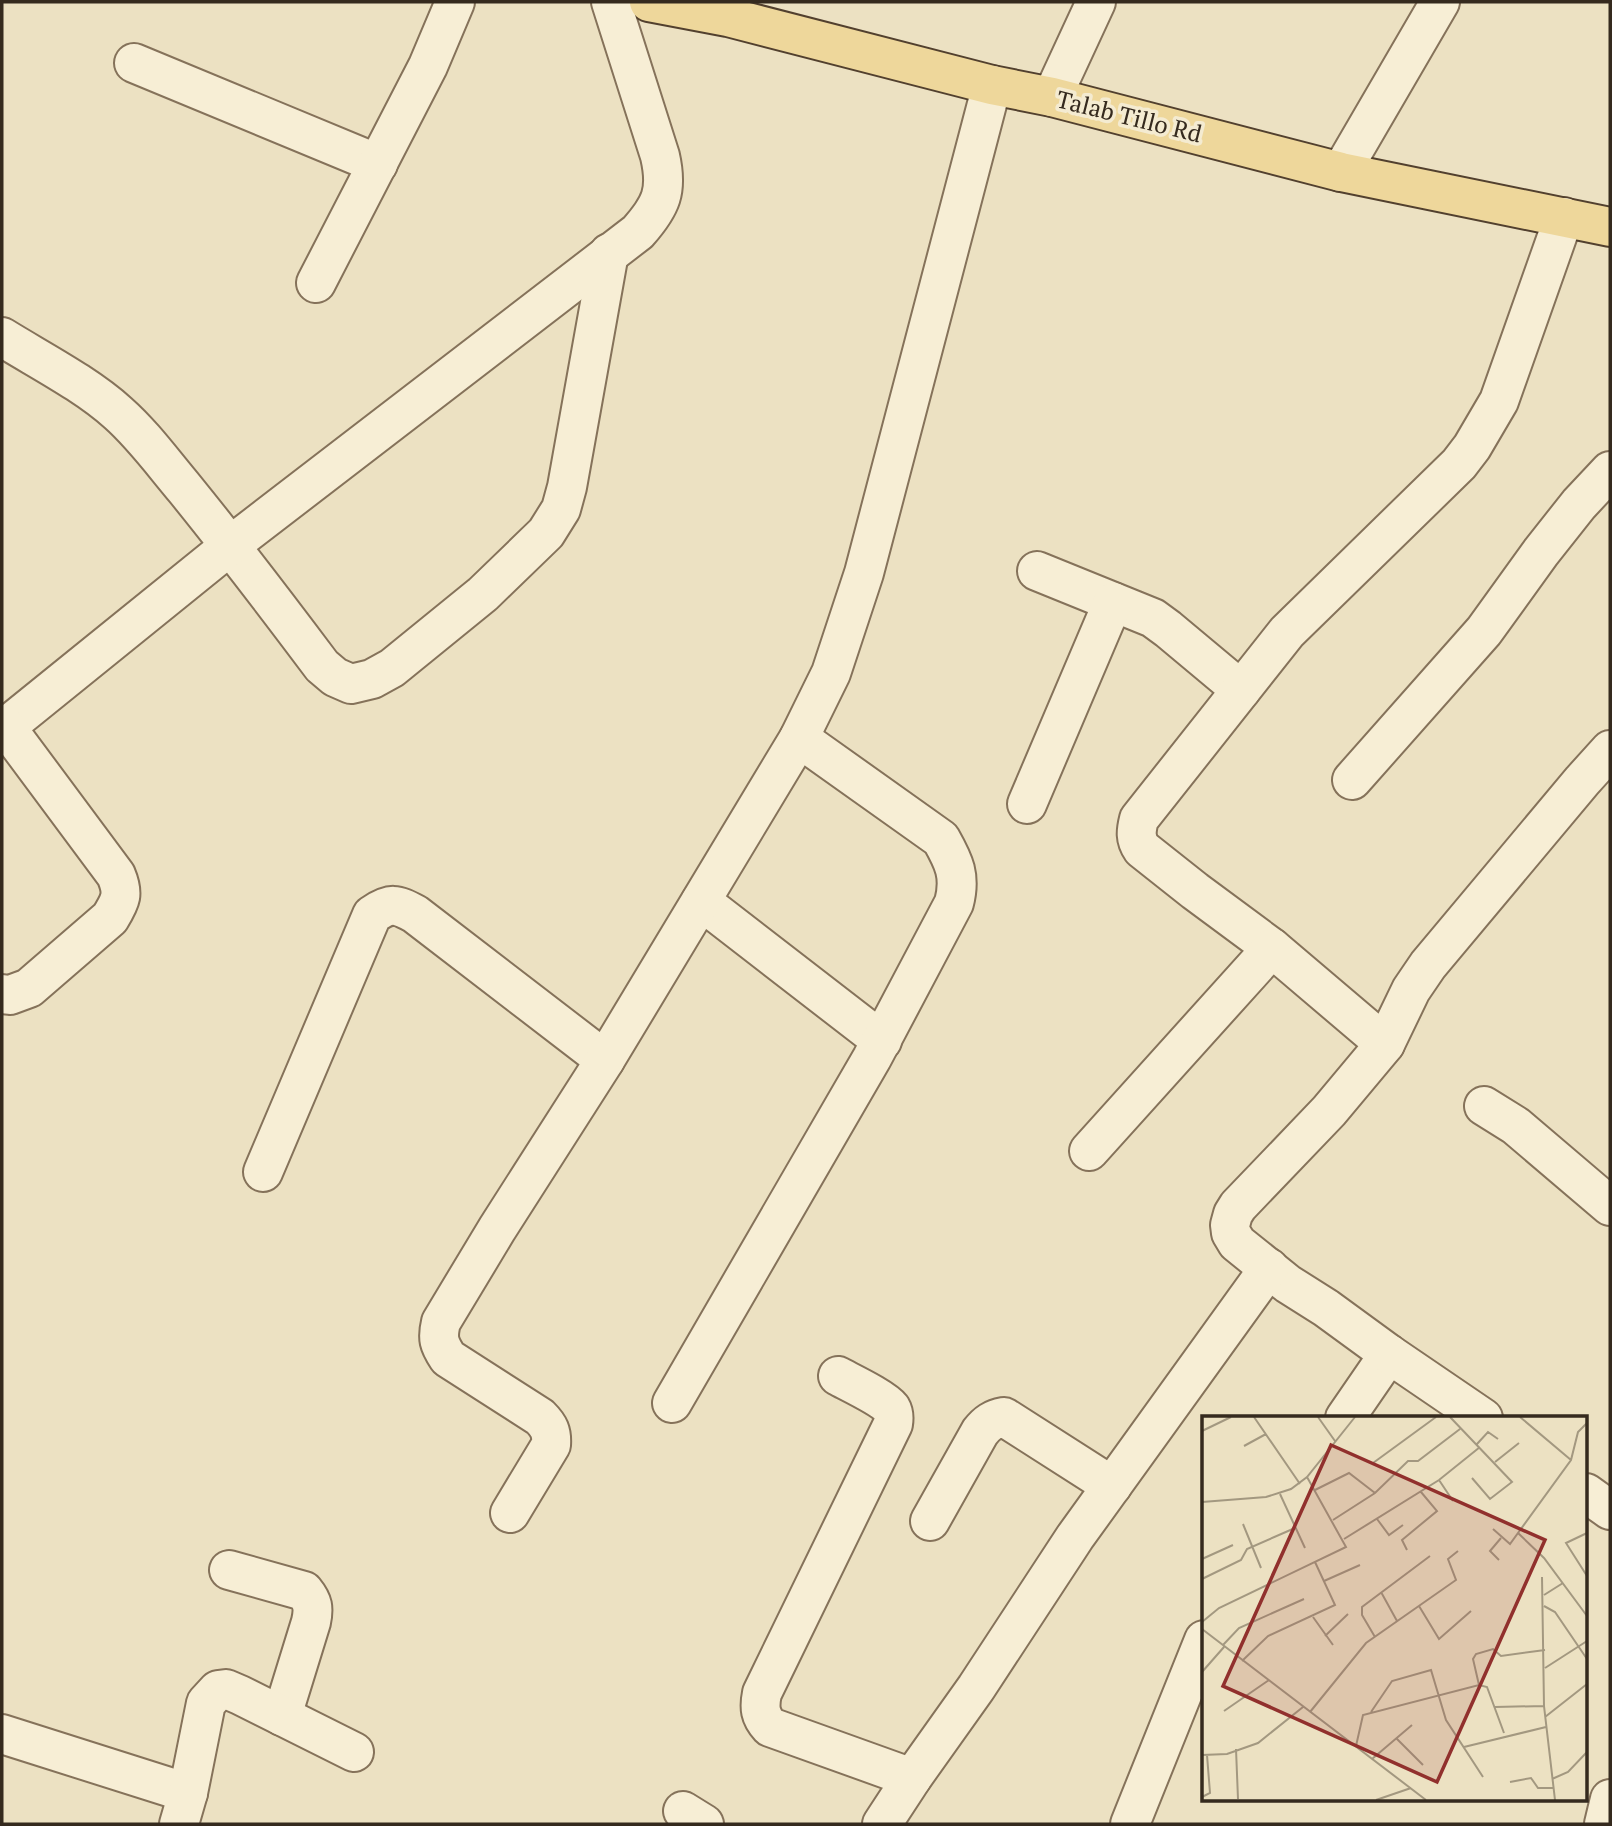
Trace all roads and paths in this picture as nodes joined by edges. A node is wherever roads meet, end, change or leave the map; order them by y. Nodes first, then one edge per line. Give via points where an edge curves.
1 (455, 2) edge
2 (611, 2) edge
3 (650, 2) edge
4 (1096, 2) edge
5 (1440, 2) edge
6 (134, 63) dead end
7 (992, 85) junction
8 (1052, 97) junction
9 (379, 164) junction
10 (1341, 172) junction
11 (1564, 217) junction
12 (1610, 228) edge
13 (609, 253) junction
14 (316, 283) dead end
15 (2, 337) edge
16 (1610, 471) edge
17 (231, 545) junction
18 (1037, 571) dead end
19 (1113, 602) junction
20 (1241, 690) junction
21 (4, 728) edge
22 (799, 738) junction
23 (1610, 750) edge
24 (1352, 780) dead end
25 (1027, 804) dead end
26 (701, 901) junction
27 (1272, 948) junction
28 (2, 994) edge
29 (882, 1041) junction
30 (1385, 1044) junction
31 (605, 1060) junction
32 (1484, 1106) dead end
33 (1089, 1151) dead end
34 (263, 1172) dead end
35 (1607, 1197) edge
36 (1269, 1268) junction
37 (1389, 1354) junction
38 (838, 1376) dead end
39 (672, 1403) dead end
40 (1346, 1416) edge
41 (1480, 1416) edge
42 (1112, 1486) junction
43 (1588, 1494) edge
44 (1610, 1510) edge
45 (510, 1513) dead end
46 (930, 1521) dead end
47 (229, 1570) dead end
48 (1202, 1645) edge
49 (282, 1716) junction
50 (17, 1739) edge
51 (354, 1752) dead end
52 (912, 1778) junction
53 (1610, 1799) edge
54 (183, 1809) edge
55 (882, 1824) edge
56 (1130, 1824) edge
57 (1604, 1824) edge

1 - 9 street
2 - 13 street via 664,175 662,197 654,213 638,232
3 - 7 main road, Talab Tillo Rd via 727,17
4 - 8 street
5 - 10 street
6 - 9 street
7 - 8 main road, Talab Tillo Rd
7 - 22 street via 864,573 831,673
8 - 10 main road, Talab Tillo Rd
9 - 14 street
10 - 11 main road, Talab Tillo Rd
11 - 12 main road, Talab Tillo Rd
11 - 20 street via 1499,401 1472,447 1287,632
13 - 17 street
13 - 17 street via 561,509 546,533 483,594 392,668 372,680 351,684 335,677
15 - 17 street via 116,411
16 - 24 street via 1541,552 1484,631
17 - 21 street
18 - 19 street
19 - 20 street via 1153,618
19 - 25 street
20 - 27 street via 1139,819 1137,842
21 - 28 street via 117,875 122,889 110,918 29,988
22 - 26 street
22 - 29 street via 941,839 956,872 954,903
23 - 30 street via 1428,965
26 - 29 street
26 - 31 street
27 - 30 street
27 - 33 street
29 - 39 street
30 - 36 street via 1233,1214 1231,1233 1237,1244
31 - 34 street via 415,914 386,906 372,915
31 - 45 street via 441,1322 438,1337 448,1358 540,1417 551,1433 551,1445
32 - 35 street
36 - 37 street
36 - 42 street
37 - 40 street
37 - 41 street
38 - 52 street via 885,1402 892,1410 893,1424 759,1706 770,1727
42 - 46 street via 1004,1418 995,1419 980,1432
42 - 52 street
43 - 44 street
47 - 49 street via 304,1591 311,1600 311,1622
48 - 56 street
49 - 51 street
49 - 54 street via 226,1689 218,1690 206,1703
50 - 54 street
52 - 55 street
53 - 57 street

